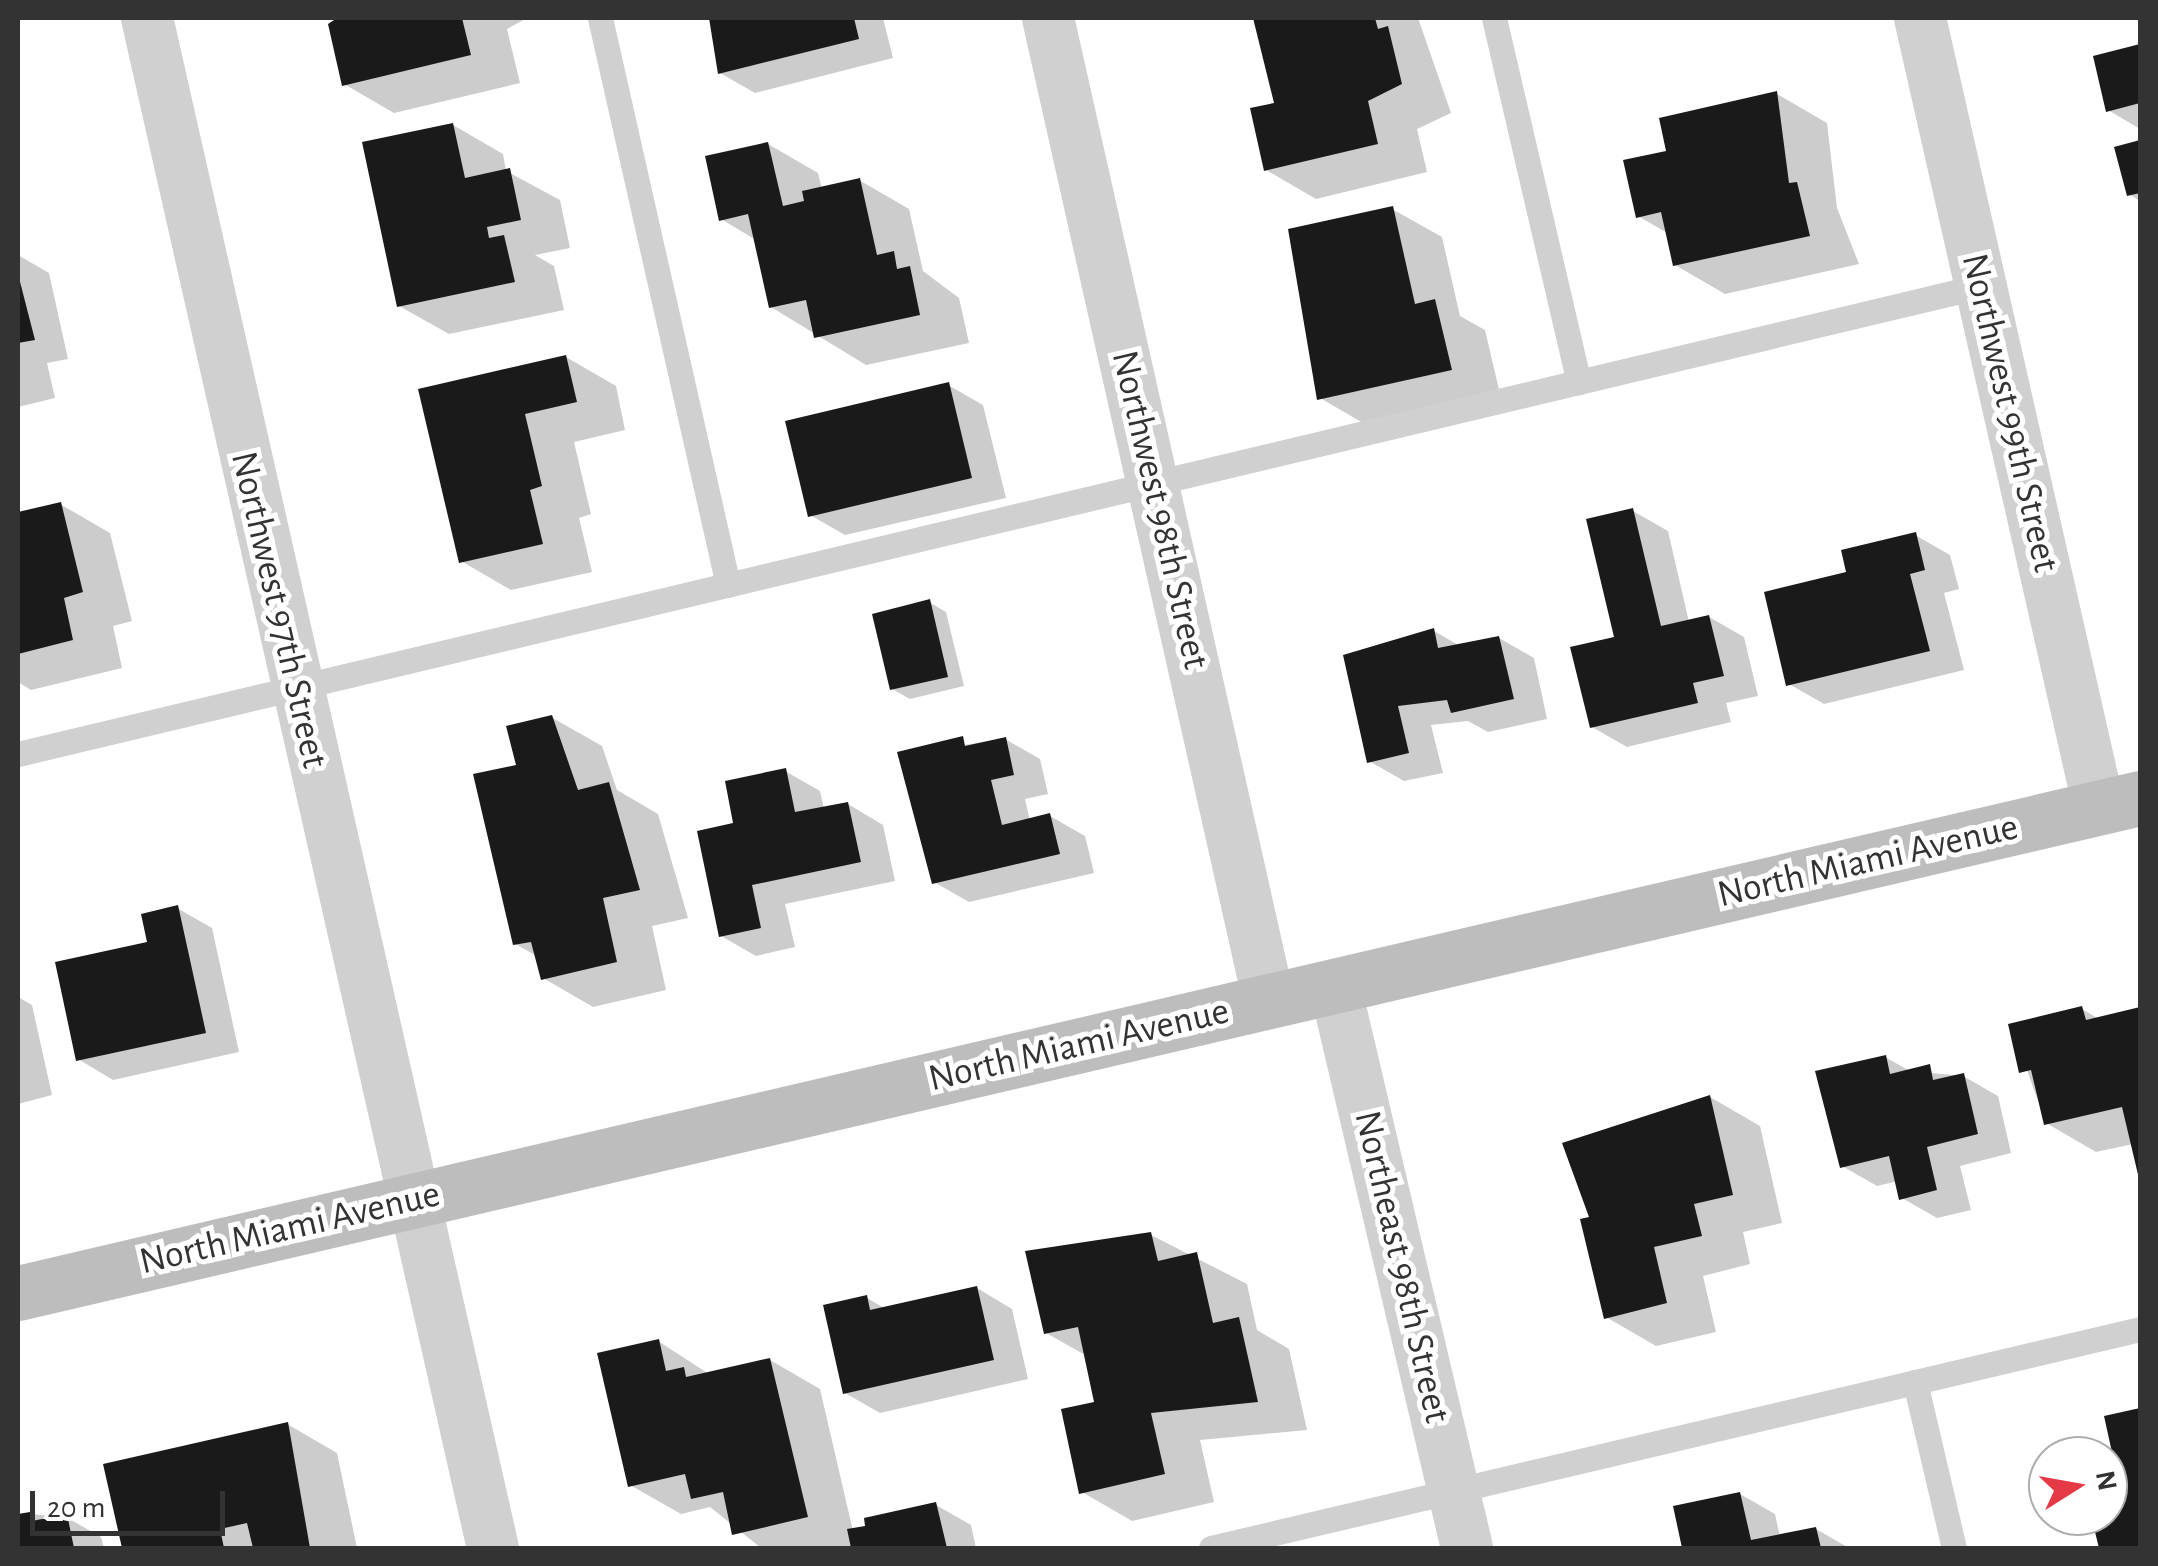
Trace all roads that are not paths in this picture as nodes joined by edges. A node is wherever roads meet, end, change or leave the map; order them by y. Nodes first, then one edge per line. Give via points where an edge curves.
1 (147, 18) edge
2 (600, 18) edge
3 (1048, 18) edge
4 (1494, 18) edge
5 (1920, 18) edge
6 (1981, 286) junction
7 (1579, 382) junction
8 (1154, 484) junction
9 (728, 585) junction
10 (296, 688) junction
11 (18, 754) edge
12 (2120, 803) edge
13 (1335, 986) junction
14 (1269, 1002) junction
15 (413, 1201) junction
16 (18, 1292) edge
17 (2140, 1329) edge
18 (1915, 1382) junction
19 (1454, 1491) junction
20 (493, 1548) edge
21 (1210, 1548) edge
22 (1467, 1548) edge
23 (1954, 1548) edge

1 - 10 street, Northwest 97th Street
2 - 9 lane
3 - 8 street, Northwest 98th Street
4 - 7 lane
5 - 6 street, Northwest 99th Street
6 - 7 lane
6 - 12 street, Northwest 99th Street
7 - 8 lane
8 - 9 lane
8 - 14 street, Northwest 98th Street
9 - 10 lane
10 - 11 lane
10 - 15 street, Northwest 97th Street
12 - 13 main road, North Miami Avenue
13 - 14 main road, North Miami Avenue
13 - 19 street, Northeast 98th Street
14 - 15 main road, North Miami Avenue
15 - 16 main road, North Miami Avenue
15 - 20 street, Northwest 97th Street
17 - 18 lane
18 - 19 lane
18 - 23 lane
19 - 21 lane
19 - 22 street, Northeast 98th Street

